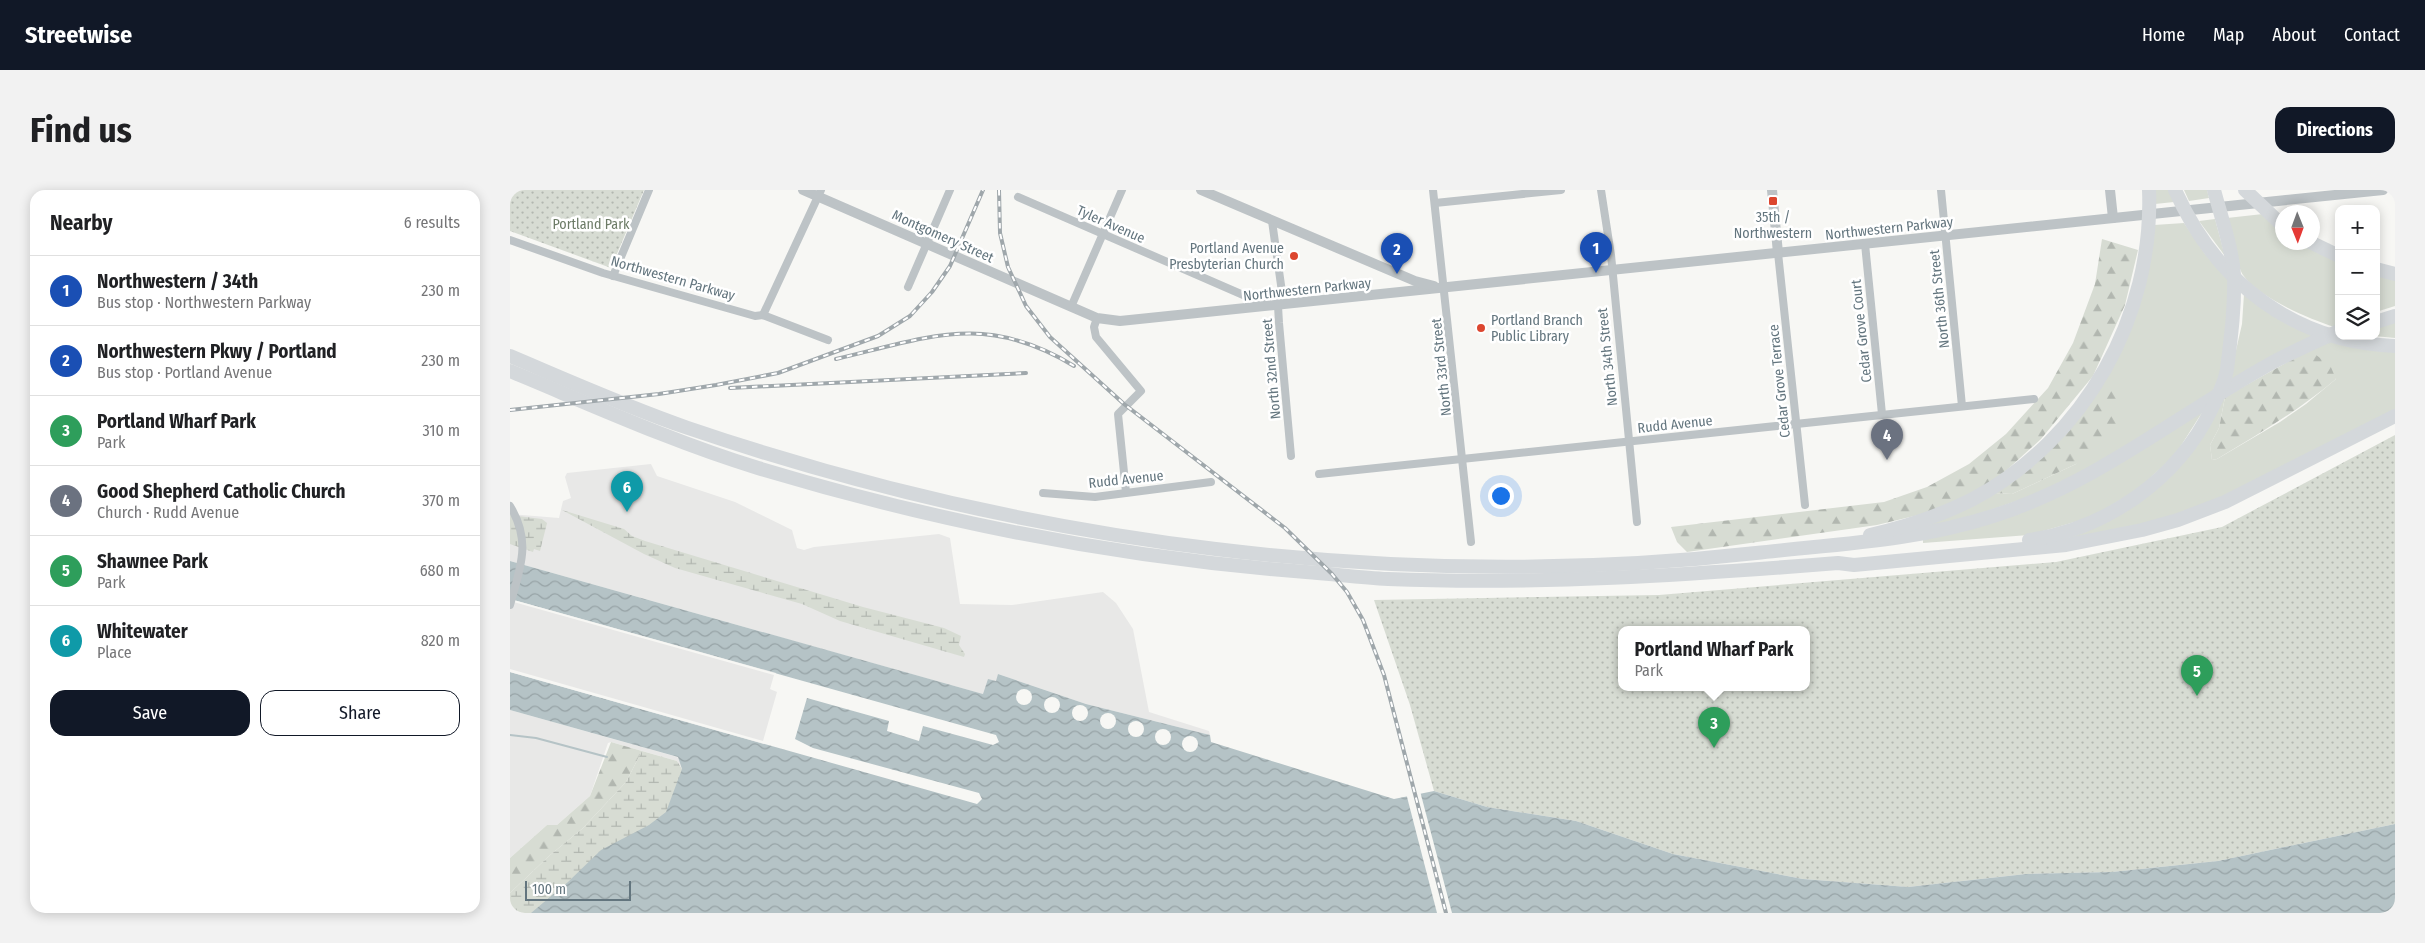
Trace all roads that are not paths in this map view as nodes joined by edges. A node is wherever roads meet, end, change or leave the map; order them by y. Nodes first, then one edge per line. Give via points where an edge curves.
1 (649, 190) edge
2 (803, 190) edge
3 (950, 190) edge
4 (1122, 190) edge
5 (1201, 190) edge
6 (1433, 190) edge
7 (1562, 190) edge
8 (1601, 190) edge
9 (1772, 190) edge
10 (1941, 190) edge
11 (2110, 190) edge
12 (2149, 190) edge
13 (2175, 190) edge
14 (2214, 190) edge
15 (2383, 190) edge
16 (2245, 191) edge
17 (819, 193) edge
18 (2280, 195) edge
19 (1018, 197) dead end
20 (1435, 203) junction
21 (2113, 218) junction
22 (2275, 219) edge
23 (1272, 221) junction
24 (1103, 235) junction
25 (1945, 236) junction
26 (510, 240) edge
27 (926, 244) junction
28 (1865, 244) junction
29 (2320, 247) edge
30 (1778, 253) junction
31 (2335, 254) edge
32 (2380, 270) edge
33 (1612, 271) junction
34 (2395, 274) edge
35 (613, 276) junction
36 (908, 287) dead end
37 (1443, 288) junction
38 (1278, 306) junction
39 (1071, 307) junction
40 (2395, 312) edge
41 (763, 315) junction
42 (2380, 316) edge
43 (2395, 316) edge
44 (1097, 318) junction
45 (2380, 321) edge
46 (2335, 333) edge
47 (2335, 338) edge
48 (828, 340) dead end
49 (2395, 346) edge
50 (510, 356) edge
51 (510, 371) edge
52 (2034, 399) dead end
53 (1962, 406) junction
54 (1882, 414) junction
55 (2395, 416) edge
56 (1796, 424) junction
57 (1628, 441) junction
58 (1291, 456) dead end
59 (1463, 459) junction
60 (1319, 474) dead end
61 (1211, 482) dead end
62 (1126, 492) junction
63 (1043, 493) dead end
64 (1805, 505) dead end
65 (510, 506) edge
66 (1637, 522) dead end
67 (1471, 542) dead end
68 (1831, 544) junction
69 (1838, 563) junction
70 (1778, 567) junction
71 (510, 606) edge

1 - 35 street
2 - 17 street, Montgomery Street
3 - 27 street
4 - 24 street
5 - 23 street
6 - 20 street, North 33rd Street
7 - 20 street
8 - 33 street, North 34th Street
9 - 30 street
10 - 25 street, North 36th Street
11 - 21 street
12 - 68 highway via 2146,249 2137,294 2114,354 2086,399 2044,447 2001,481 1952,509 1915,523
13 - 49 highway via 2196,232 2229,274 2255,296 2318,331 2348,340
14 - 69 highway via 2234,273 2234,314 2227,369 2214,404 2193,439 2170,468 2141,493 2108,514 2072,530 2024,541 1854,557
15 - 18 street, Northwestern Parkway
16 - 22 highway
17 - 27 street, Montgomery Street
17 - 41 street
18 - 21 street, Northwestern Parkway
19 - 24 street, Tyler Avenue
20 - 37 street, North 33rd Street
21 - 25 street, Northwestern Parkway
23 - 37 street via 1415,282
23 - 38 street, North 32nd Street via 1282,292
24 - 38 street, Tyler Avenue via 1257,301
24 - 39 street
25 - 28 street, Northwestern Parkway
25 - 53 street, North 36th Street
26 - 35 street, Northwestern Parkway
27 - 36 street
27 - 39 street, Montgomery Street
28 - 30 street, Northwestern Parkway
28 - 54 street, Cedar Grove Court
29 - 31 highway
30 - 33 street, Northwestern Parkway
30 - 56 street, Cedar Grove Terrace
32 - 34 highway
33 - 37 street, Northwestern Parkway
33 - 57 street, North 34th Street
35 - 41 street, Northwestern Parkway via 756,316
37 - 38 street, Northwestern Parkway
37 - 59 street, North 33rd Street
38 - 44 street, Northwestern Parkway via 1138,321
38 - 58 street, North 32nd Street
39 - 44 street, Northwestern Parkway
40 - 42 highway
41 - 48 street, Northwestern Parkway
43 - 45 highway
44 - 62 street via 1094,327 1096,337 1141,390 1118,414
46 - 68 highway via 2259,370 2113,462 2040,499 1938,531 1882,541
47 - 70 highway via 2268,369 2089,480 2021,510 1969,527
50 - 68 highway via 684,426 831,473 955,504 1132,537 1260,553 1490,566 1685,560
51 - 70 highway via 677,440 754,467 1025,536 1126,553 1236,567 1386,579 1603,579
52 - 53 street, Rudd Avenue
53 - 54 street, Rudd Avenue
54 - 56 street, Rudd Avenue
55 - 69 highway via 2226,502 2142,530 2066,545 1854,565
56 - 57 street, Rudd Avenue
56 - 64 street, Cedar Grove Terrace
57 - 59 street, Rudd Avenue
57 - 66 street, North 34th Street
59 - 60 street, Rudd Avenue
59 - 67 street, North 33rd Street
61 - 62 street, Rudd Avenue
62 - 63 street, Rudd Avenue via 1095,497
65 - 71 street via 521,528 524,545
69 - 70 highway

